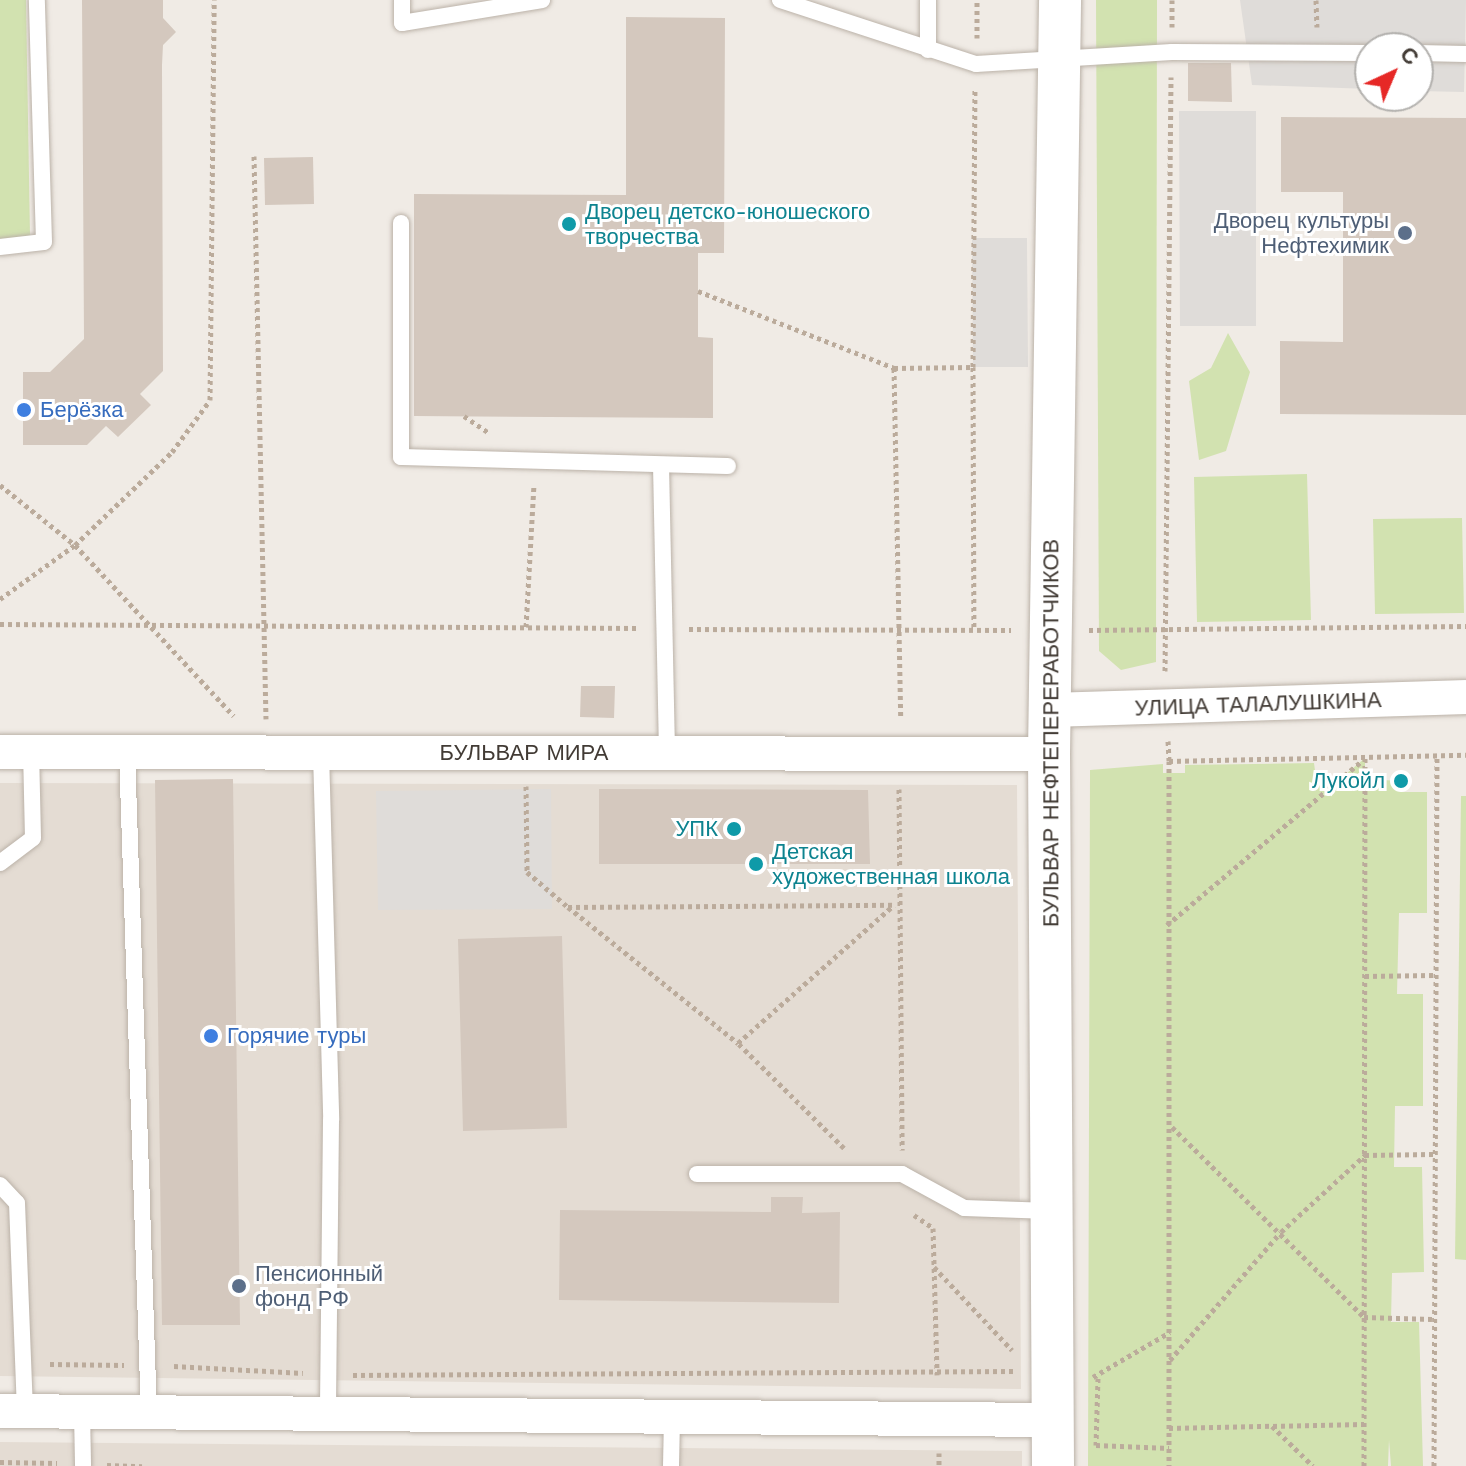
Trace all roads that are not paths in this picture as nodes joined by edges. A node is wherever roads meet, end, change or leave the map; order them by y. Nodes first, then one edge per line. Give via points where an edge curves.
1 (37, 0) edge
2 (402, 0) edge
3 (542, 0) edge
4 (780, 0) edge
5 (928, 0) edge
6 (1060, 0) edge
7 (928, 50) junction
8 (1354, 53) edge
9 (1434, 53) edge
10 (1466, 54) edge
11 (1059, 60) junction
12 (401, 223) dead end
13 (0, 247) edge
14 (661, 465) junction
15 (728, 466) dead end
16 (1466, 697) edge
17 (1051, 710) junction
18 (16, 752) edge
19 (127, 752) junction
20 (321, 753) junction
21 (667, 753) junction
22 (1049, 754) junction
23 (0, 863) edge
24 (697, 1174) dead end
25 (0, 1185) edge
26 (1051, 1211) junction
27 (13, 1411) edge
28 (82, 1412) junction
29 (149, 1415) junction
30 (328, 1416) junction
31 (672, 1418) junction
32 (1054, 1420) junction
33 (83, 1466) edge
34 (671, 1466) edge
35 (1053, 1466) edge

1 - 13 lane via 44,242
2 - 3 lane via 402,23
4 - 7 lane
5 - 7 lane
6 - 11 street, БУЛЬВАР НЕФТЕПЕРЕРАБОТЧИКОВ
7 - 11 lane via 976,64
8 - 11 lane via 1172,52
9 - 10 lane
11 - 17 street, БУЛЬВАР НЕФТЕПЕРЕРАБОТЧИКОВ
12 - 14 lane via 401,457
14 - 15 lane
14 - 21 lane
16 - 17 street, УЛИЦА ТАЛАЛУШКИНА
17 - 22 street, БУЛЬВАР НЕФТЕПЕРЕРАБОТЧИКОВ
18 - 19 street, БУЛЬВАР МИРА
18 - 23 lane via 33,838
19 - 20 street, БУЛЬВАР МИРА
19 - 29 lane
20 - 21 street, БУЛЬВАР МИРА
20 - 30 lane via 332,1375
21 - 22 street, БУЛЬВАР МИРА
22 - 26 street, БУЛЬВАР НЕФТЕПЕРЕРАБОТЧИКОВ
24 - 26 lane via 902,1174 964,1208
25 - 27 lane via 17,1203 23,1364
26 - 32 street, БУЛЬВАР НЕФТЕПЕРЕРАБОТЧИКОВ via 1042,1370
27 - 28 street
28 - 29 street
28 - 33 lane
29 - 30 street
30 - 31 street
31 - 32 street
31 - 34 lane
32 - 35 street, БУЛЬВАР НЕФТЕПЕРЕРАБОТЧИКОВ

